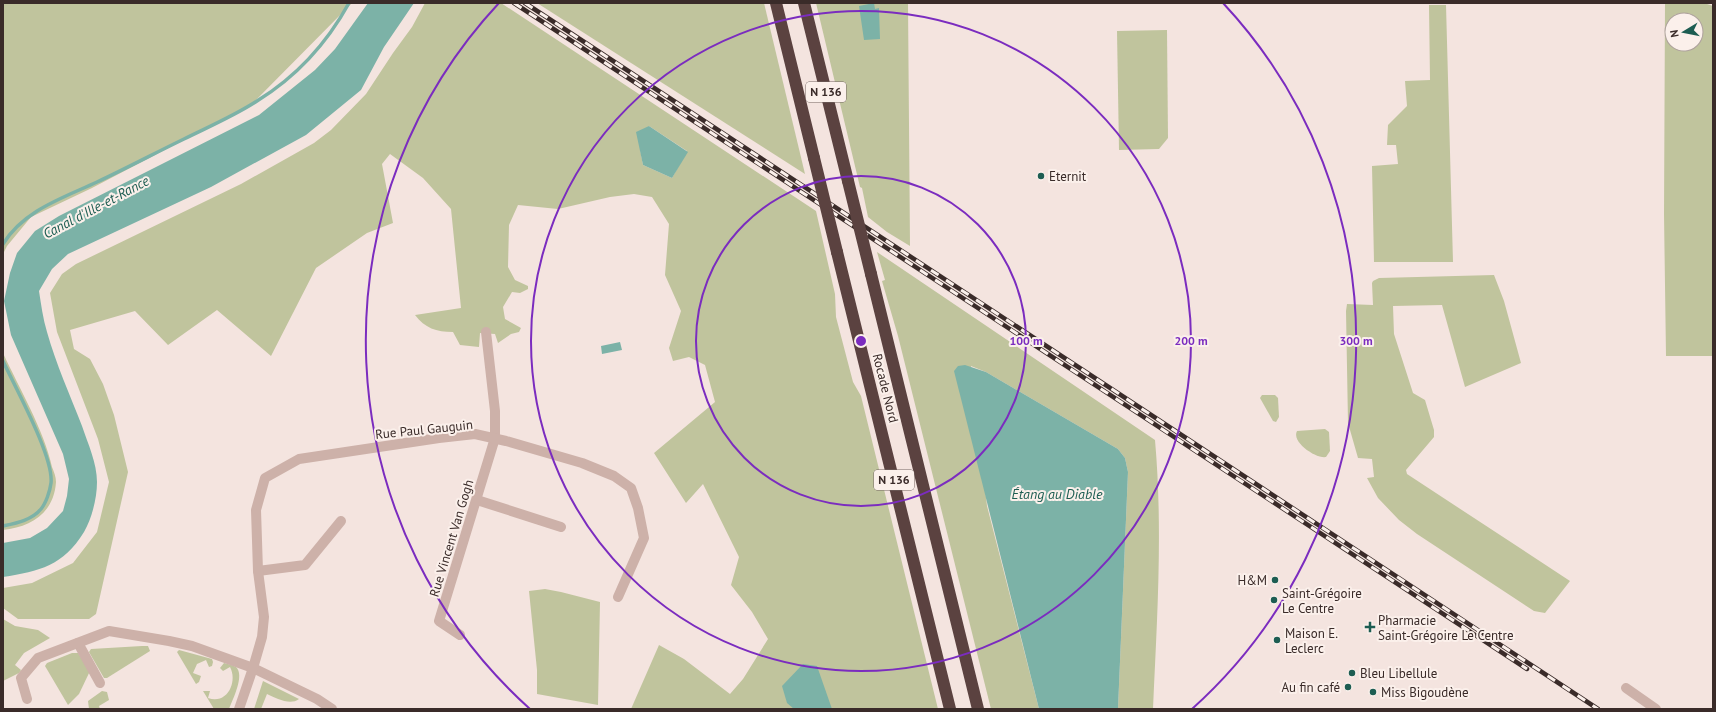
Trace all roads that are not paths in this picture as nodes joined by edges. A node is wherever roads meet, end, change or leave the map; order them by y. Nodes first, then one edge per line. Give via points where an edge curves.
1 (776, 3) edge
2 (804, 3) edge
3 (486, 332) dead end
4 (495, 438) junction
5 (477, 500) junction
6 (341, 521) dead end
7 (561, 527) dead end
8 (258, 571) junction
9 (618, 597) dead end
10 (460, 635) dead end
11 (78, 643) junction
12 (253, 668) junction
13 (100, 683) dead end
14 (1626, 688) dead end
15 (27, 699) dead end
16 (239, 709) edge
17 (332, 709) edge
18 (950, 709) edge
19 (978, 709) edge
20 (1656, 709) edge

1 - 18 highway, Rocade Nord / N 136, bridge
2 - 19 highway, Rocade Nord / N 136, bridge
3 - 4 street, Rue Vincent Van Gogh via 495,411
4 - 5 street, Rue Vincent Van Gogh
4 - 8 street, Rue Paul Gauguin via 475,434 299,459 265,478 256,510
4 - 9 street, Rue Paul Gauguin via 582,463 614,476 631,488 644,538
5 - 7 street
5 - 10 street, Rue Vincent Van Gogh via 439,621
6 - 8 street via 305,565
8 - 12 street, Rue Paul Gauguin via 264,617 262,637
11 - 12 street via 110,632 192,646
11 - 13 street
11 - 15 street via 38,658 21,678
12 - 16 street, Rue Paul Gauguin
12 - 17 street
14 - 20 street

